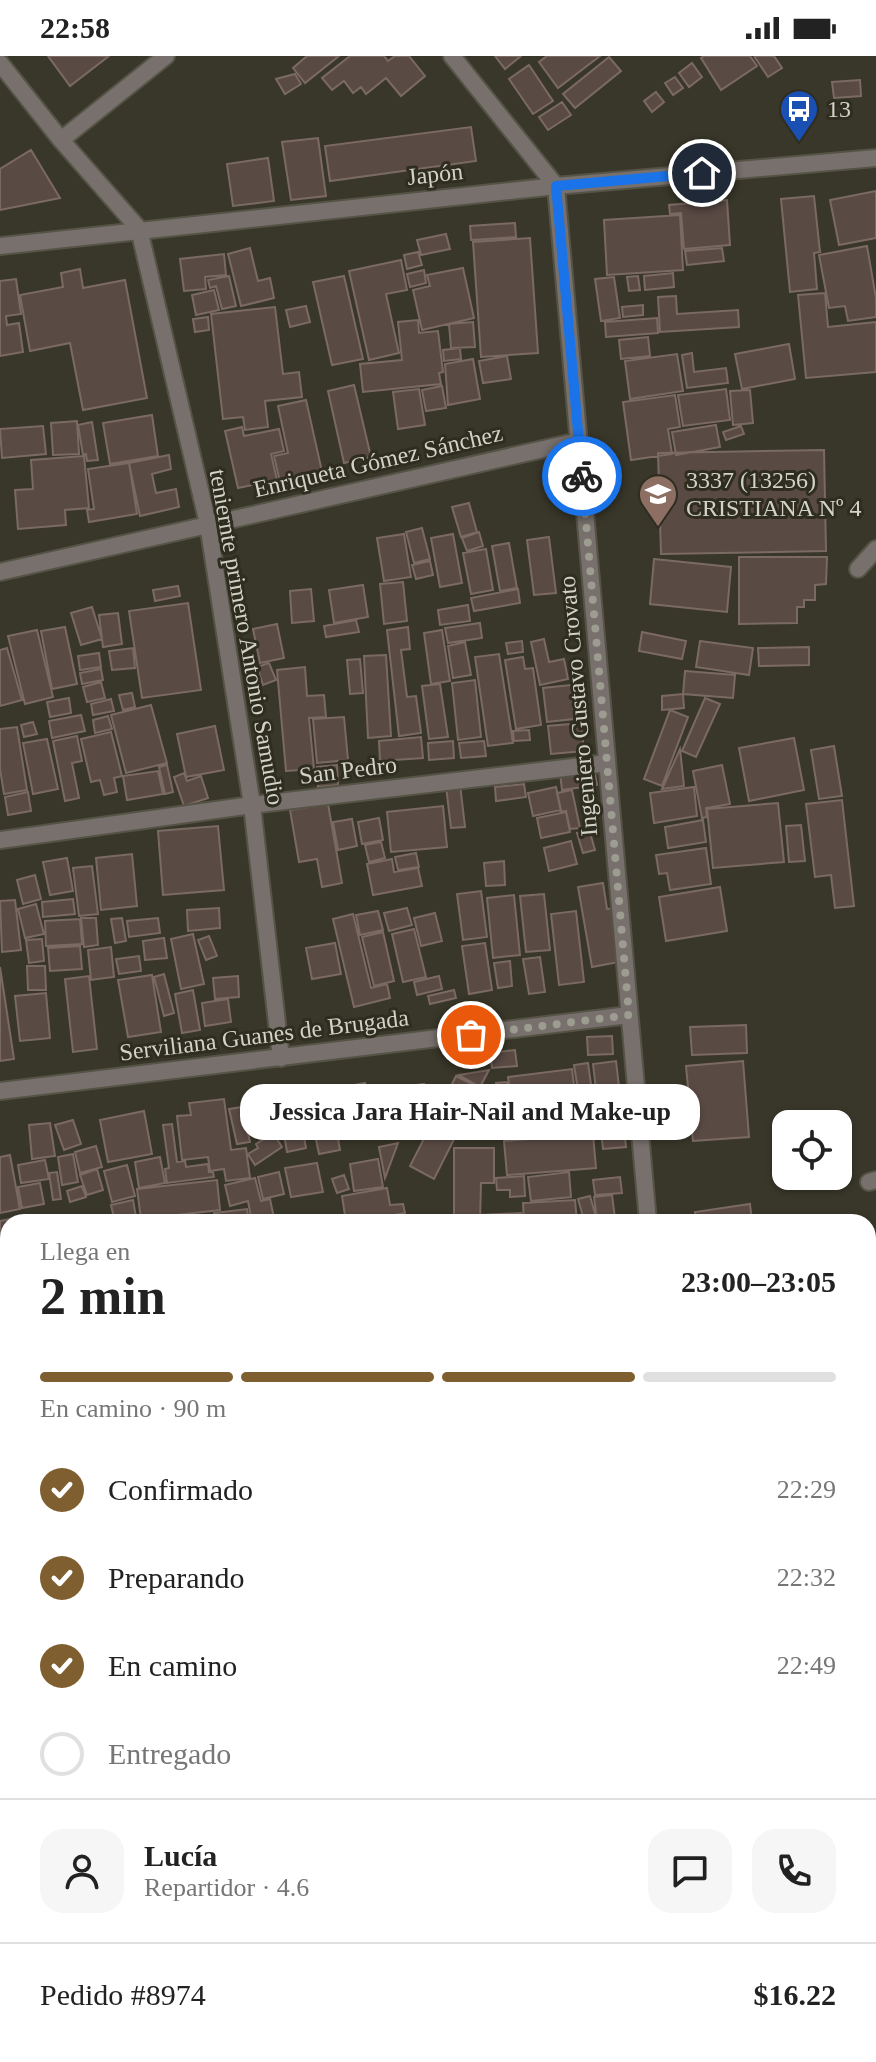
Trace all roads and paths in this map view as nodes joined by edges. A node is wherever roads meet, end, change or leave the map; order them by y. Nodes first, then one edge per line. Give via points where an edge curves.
1 (166, 56) edge
2 (452, 56) edge
3 (0, 63) edge
4 (61, 140) junction
5 (876, 158) edge
6 (556, 186) junction
7 (139, 229) junction
8 (0, 246) edge
9 (579, 441) junction
10 (208, 524) junction
11 (876, 549) edge
12 (858, 569) dead end
13 (0, 572) edge
14 (607, 763) junction
15 (252, 805) junction
16 (0, 840) edge
17 (629, 1015) junction
18 (281, 1058) junction
19 (0, 1091) edge
20 (647, 1214) edge

1 - 4 street
2 - 6 street
3 - 4 street
4 - 7 street
5 - 6 street, Japón
6 - 7 street, Japón
6 - 9 street, Ingeniero Gustavo Crovato
7 - 8 street, Japón
7 - 10 street, teniernte primero Antonio Samudio
9 - 10 street, Enriqueta Gómez Sánchez
9 - 14 street, Ingeniero Gustavo Crovato
10 - 13 street, Enriqueta Gómez Sánchez
10 - 15 street, teniernte primero Antonio Samudio
11 - 12 street
14 - 15 street, San Pedro
14 - 17 street, Ingeniero Gustavo Crovato
15 - 16 street, San Pedro
15 - 18 street, teniernte primero Antonio Samudio
17 - 18 street, Serviliana Guanes de Brugada
17 - 20 street, Ingeniero Gustavo Crovato
18 - 19 street, Serviliana Guanes de Brugada

